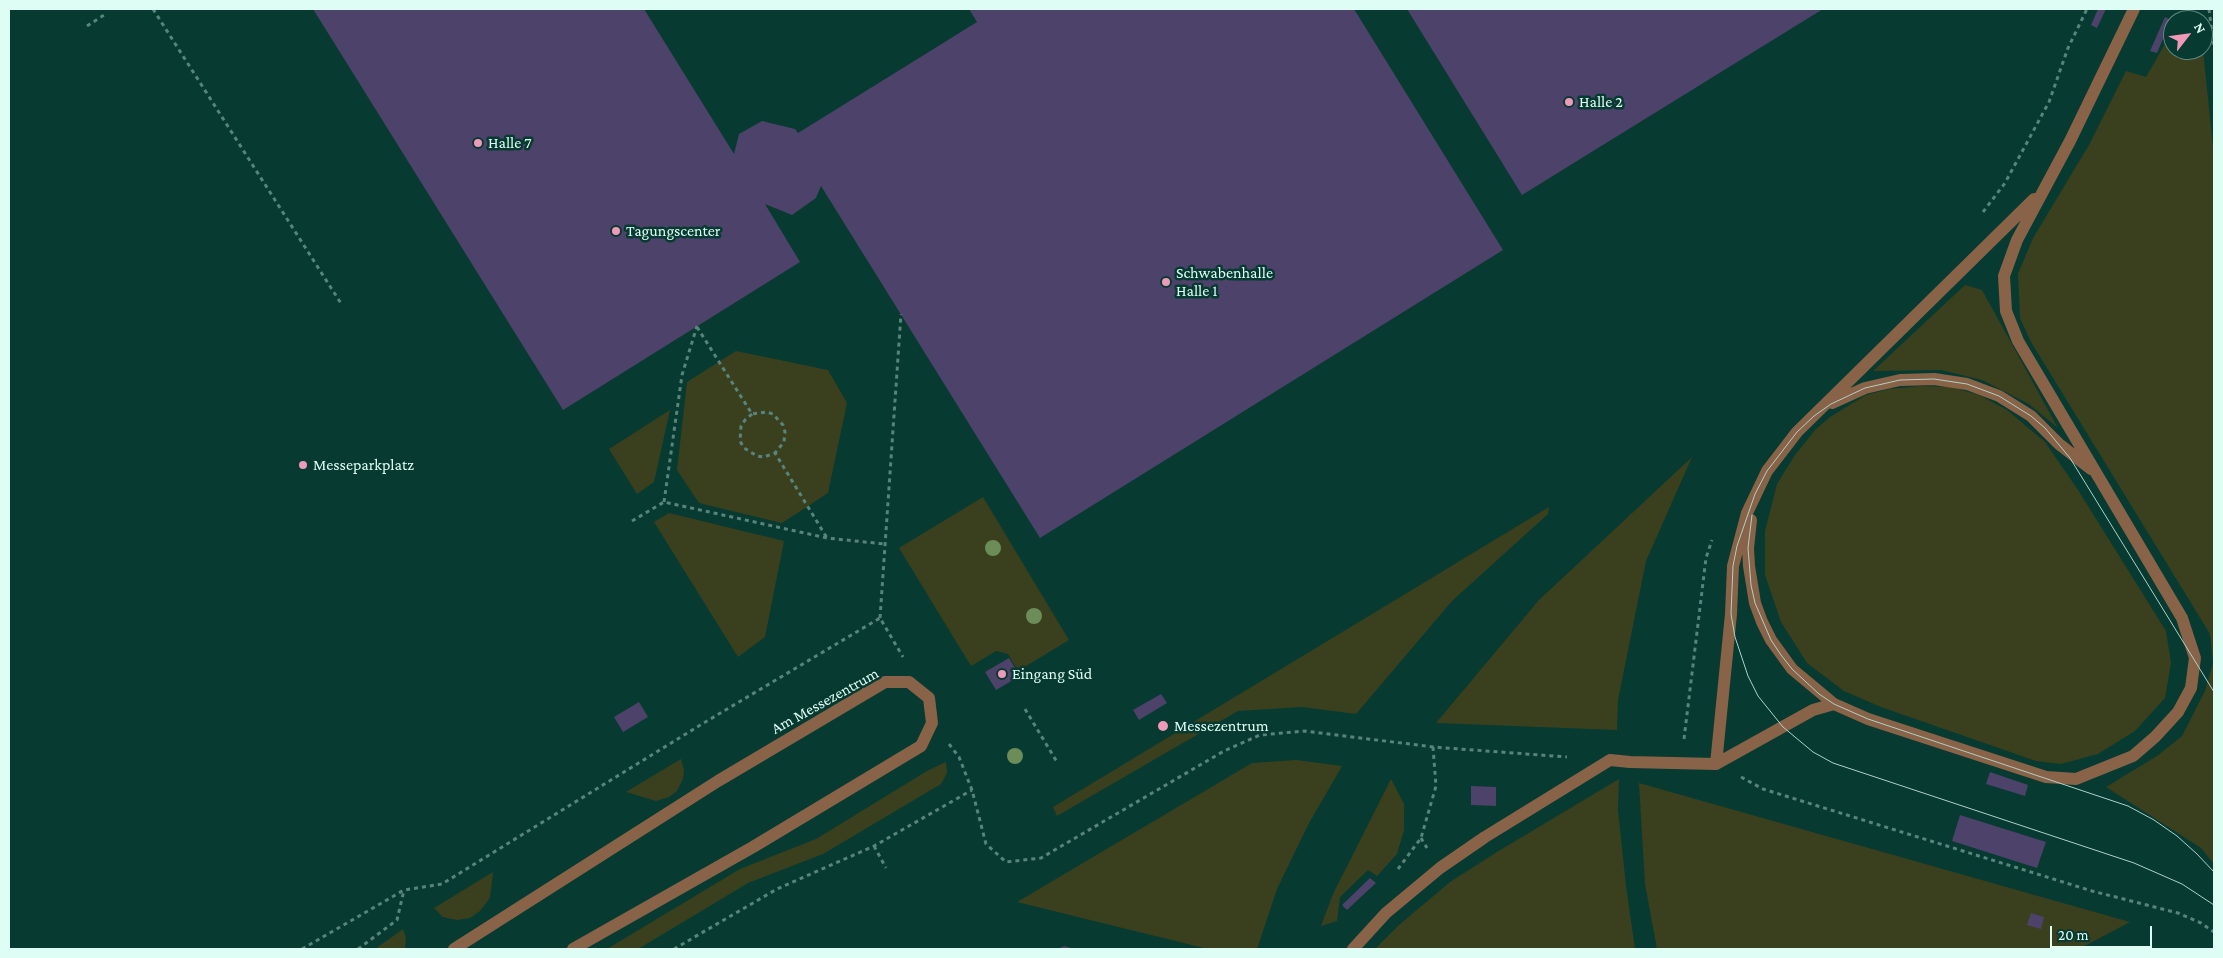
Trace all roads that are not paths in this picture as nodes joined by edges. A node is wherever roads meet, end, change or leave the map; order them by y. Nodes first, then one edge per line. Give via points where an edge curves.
1 (2134, 9) edge
2 (2045, 188) junction
3 (1814, 416) junction
4 (1782, 450) junction
5 (2097, 474) junction
6 (1834, 704) junction
7 (1716, 764) junction
8 (454, 949) edge
9 (573, 949) edge
10 (1354, 949) edge

1 - 2 street
2 - 3 street
2 - 5 street via 2017,240 2004,276 2006,310 2018,340
3 - 4 street
3 - 5 street via 1847,396 1883,383 1918,378 1950,380 1983,389 2015,405
4 - 6 street via 1768,471 1753,514 1748,548 1751,585 1762,622 1781,655 1805,682
4 - 7 street via 1766,470 1737,546
5 - 6 street via 2182,618 2194,658 2191,688 2178,712 2155,737 2133,756 2076,779 2046,777 1868,719
6 - 7 street via 1813,710
7 - 10 street via 1610,760 1440,868 1386,913
8 - 9 street, Am Messezentrum via 718,781 884,682 909,682 929,698 932,723 921,746 753,847

